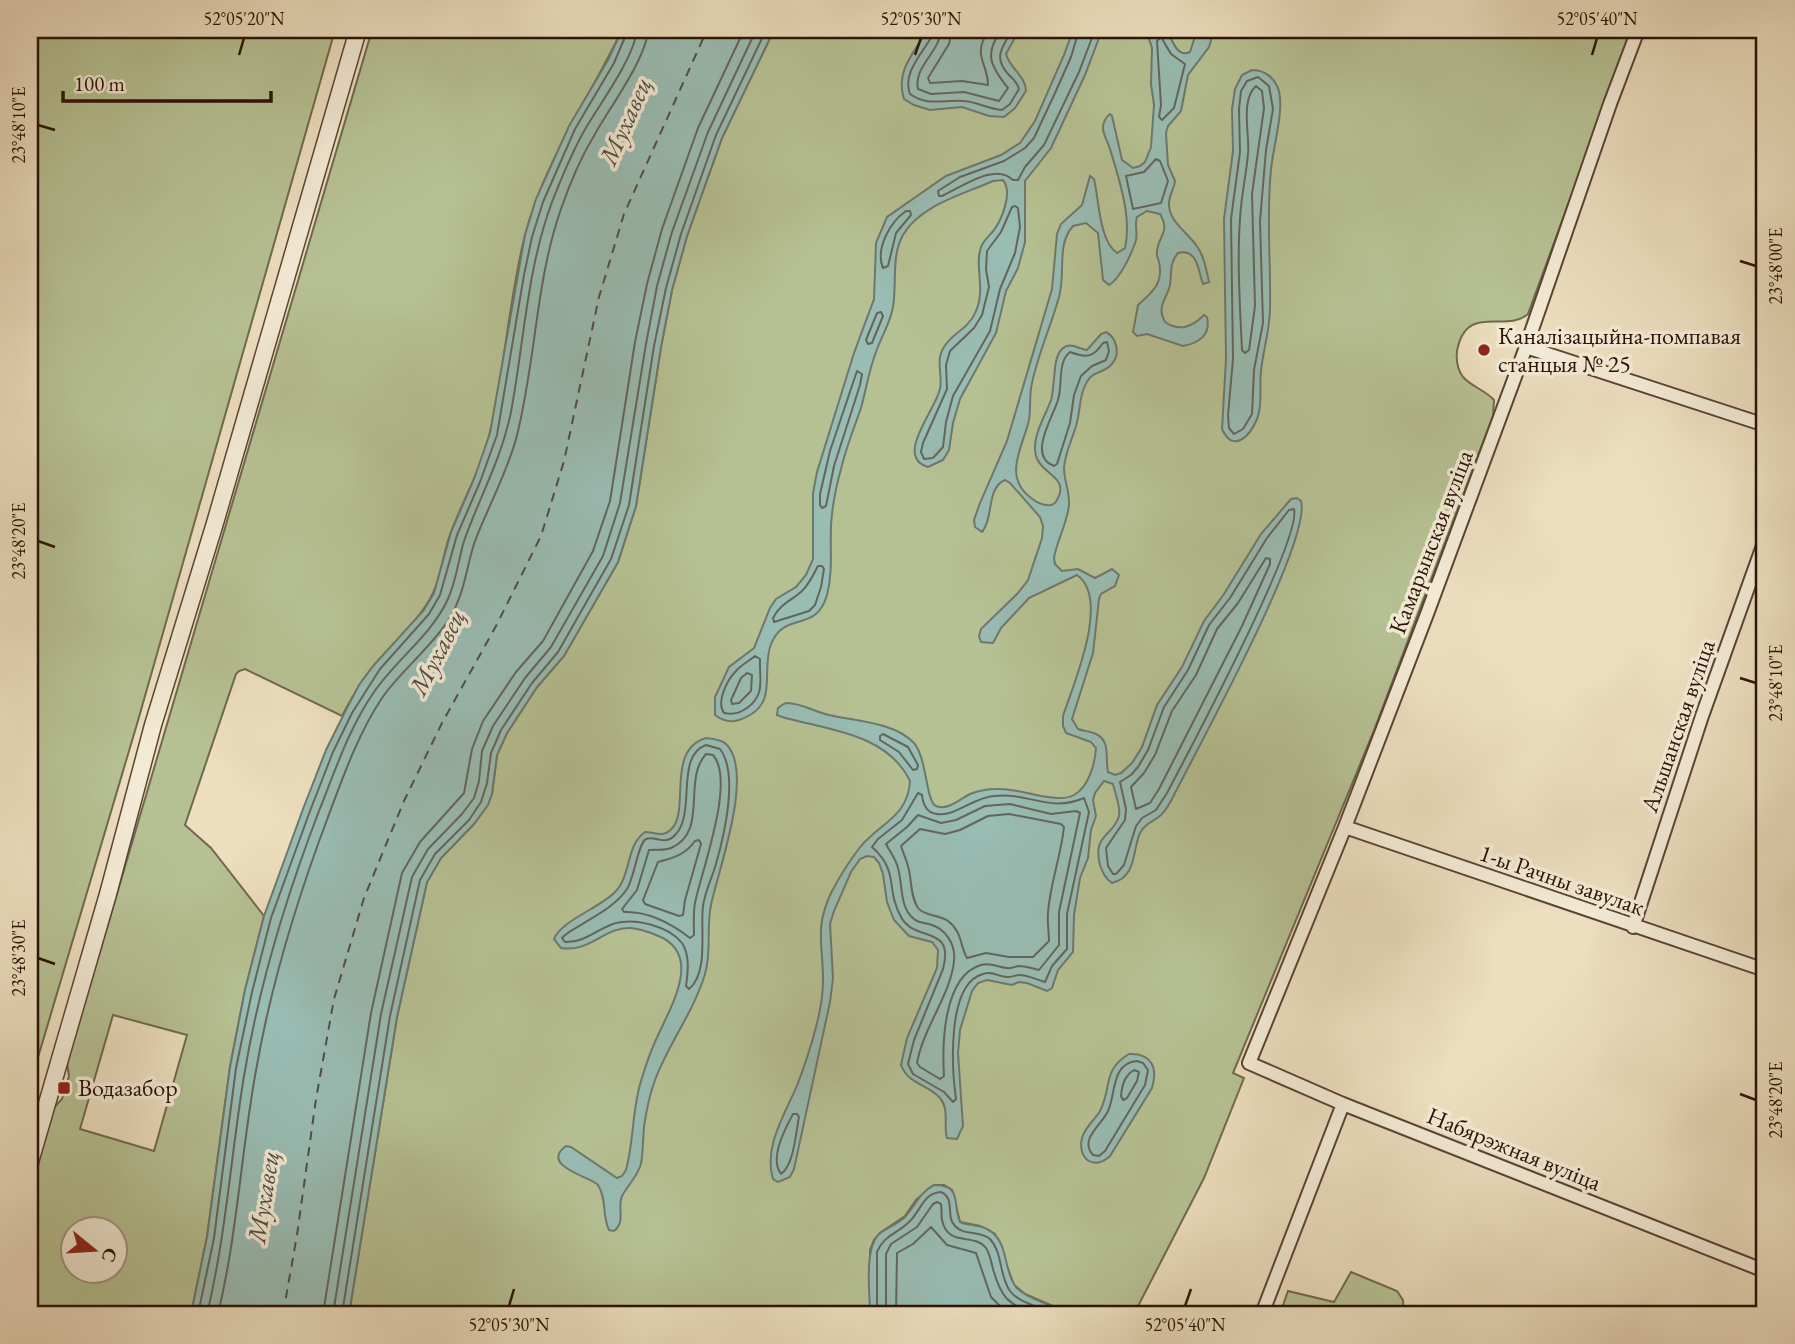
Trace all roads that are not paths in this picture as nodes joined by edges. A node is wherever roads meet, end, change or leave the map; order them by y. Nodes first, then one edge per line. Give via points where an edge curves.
1 (358, 30) edge
2 (1638, 30) edge
3 (1526, 347) junction
4 (1765, 425) edge
5 (1765, 540) edge
6 (1345, 827) junction
7 (1633, 927) junction
8 (1765, 970) edge
9 (1250, 1063) joint
10 (1343, 1104) junction
11 (30, 1162) edge
12 (1765, 1271) edge
13 (1262, 1314) edge

1 - 11 street
2 - 3 street, Камарынская вуліца
3 - 4 street
3 - 6 street, Камарынская вуліца
5 - 7 street, Альшанская вуліца
6 - 7 street, 1-ы Рачны завулак
6 - 9 street, Камарынская вуліца
7 - 8 street, 1-ы Рачны завулак
9 - 10 street, Набярэжная вуліца
10 - 12 street, Набярэжная вуліца
10 - 13 street

